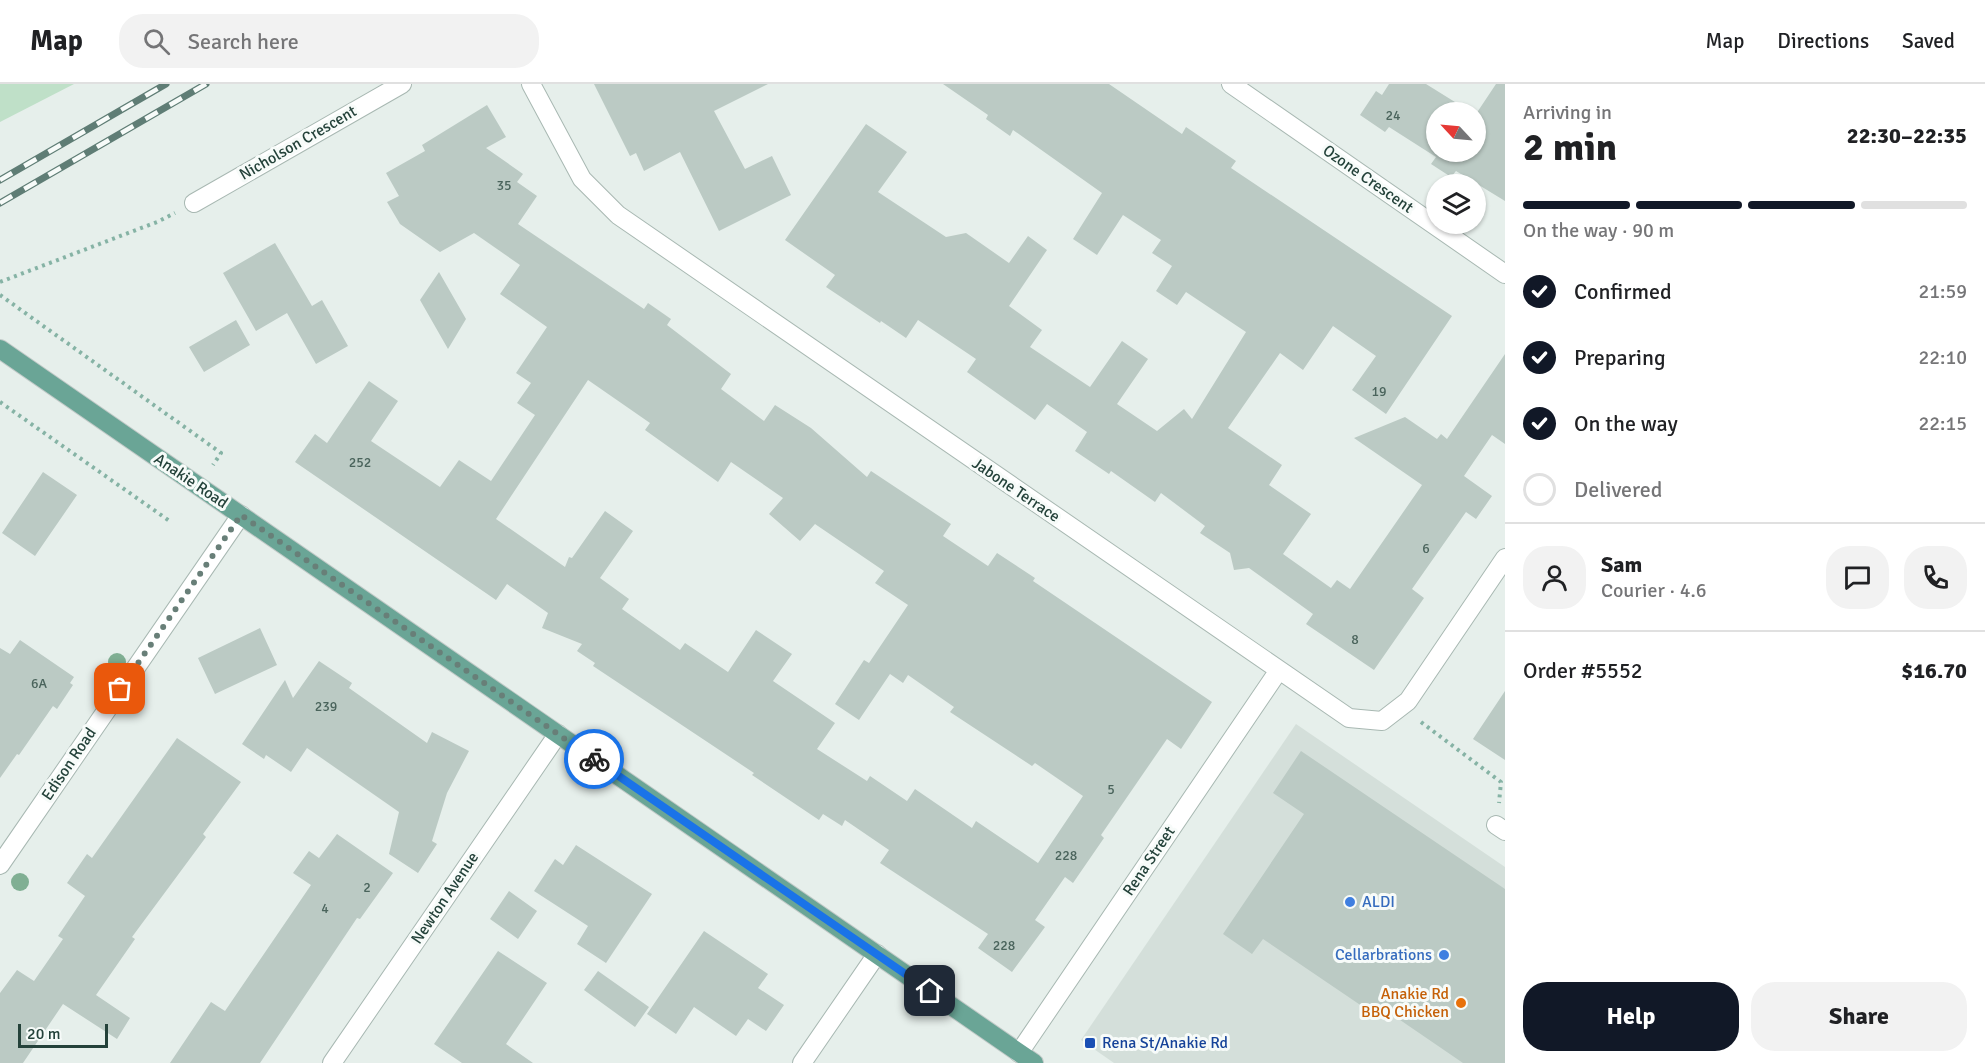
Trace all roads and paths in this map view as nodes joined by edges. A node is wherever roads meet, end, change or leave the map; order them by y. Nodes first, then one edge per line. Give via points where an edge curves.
1 (402, 84) edge
2 (531, 84) edge
3 (1231, 84) edge
4 (194, 202) joint
5 (1505, 274) edge
6 (0, 282) edge
7 (0, 295) edge
8 (0, 349) edge
9 (0, 402) edge
10 (213, 465) dead end
11 (241, 515) junction
12 (171, 522) dead end
13 (1505, 558) edge
14 (1279, 670) junction
15 (1408, 701) junction
16 (558, 734) junction
17 (1501, 828) edge
18 (0, 865) edge
19 (877, 954) junction
20 (1027, 1058) edge
21 (332, 1063) edge
22 (802, 1063) edge

1 - 4 street, Nicholson Crescent
2 - 14 street, Jabone Terrace via 582,179 618,215
3 - 5 street, Ozone Crescent
4 - 6 path via 157,222
7 - 10 path via 221,453
8 - 11 main road, Anakie Road
9 - 12 path
11 - 16 main road, Anakie Road
11 - 18 street, Edison Road
13 - 15 street, Jabone Terrace
14 - 15 street, Jabone Terrace via 1349,718 1383,721
14 - 20 street, Rena Street
15 - 17 path via 1415,717 1501,782
16 - 19 main road, Anakie Road
16 - 21 street, Newton Avenue
19 - 20 main road, Anakie Road
19 - 22 street

